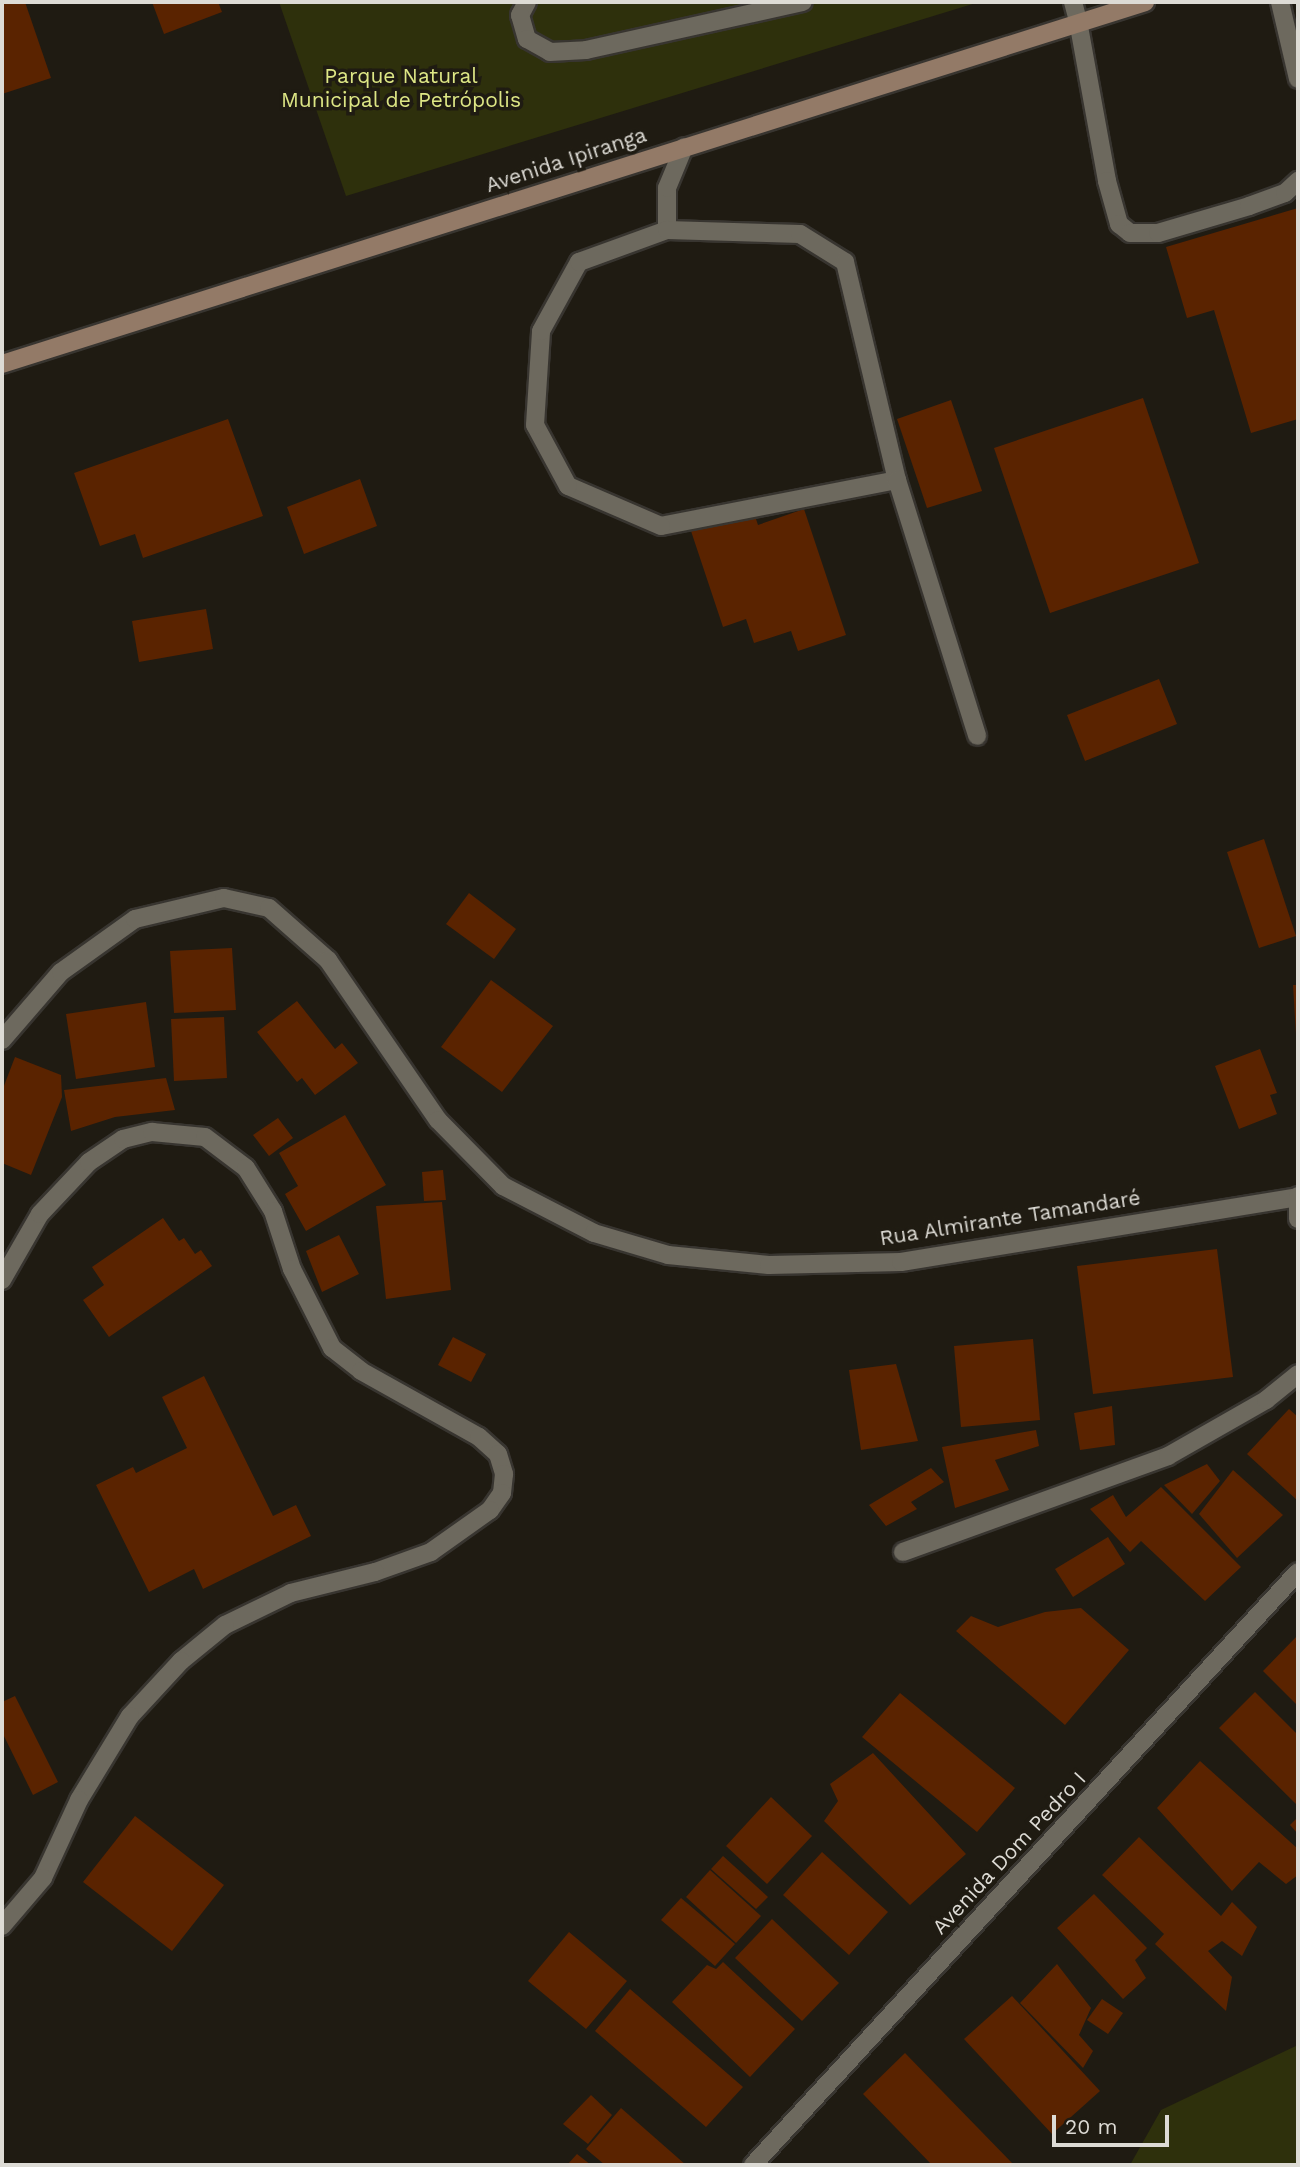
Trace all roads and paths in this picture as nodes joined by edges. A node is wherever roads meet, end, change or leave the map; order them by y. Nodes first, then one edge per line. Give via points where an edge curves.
1 (527, 2) edge
2 (803, 2) edge
3 (1073, 2) edge
4 (1145, 2) edge
5 (1280, 2) edge
6 (1078, 21) junction
7 (1298, 79) edge
8 (684, 147) junction
9 (1298, 181) edge
10 (667, 230) junction
11 (2, 364) edge
12 (897, 480) junction
13 (977, 736) dead end
14 (2, 1040) edge
15 (1298, 1196) edge
16 (1298, 1219) edge
17 (2, 1280) edge
18 (1298, 1374) edge
19 (903, 1552) dead end
20 (1298, 1572) edge
21 (2, 1926) edge
22 (753, 2165) edge

1 - 2 street via 520,15 527,39 550,52 586,50
3 - 6 street
4 - 6 main road, Avenida Ipiranga
5 - 7 street
6 - 8 main road, Avenida Ipiranga
6 - 9 street via 1107,181 1119,224 1130,233 1158,233 1249,206 1285,193
8 - 10 street via 667,188
8 - 11 main road, Avenida Ipiranga
10 - 12 street via 800,234 845,262
10 - 12 street via 579,262 541,331 535,425 568,486 660,526
12 - 13 street
14 - 15 street, Rua Almirante Tamandaré via 61,972 135,919 224,898 270,908 328,960 438,1119 503,1186 594,1233 668,1255 769,1265 901,1262
15 - 16 street
17 - 21 street via 40,1214 89,1162 123,1139 152,1132 205,1137 246,1168 274,1211 292,1269 332,1348 361,1371 479,1437 498,1454 504,1474 502,1493 490,1510 431,1552 291,1593 225,1625 181,1661 130,1716 79,1800 43,1878
18 - 19 street via 1266,1400 1168,1456
20 - 22 street, Avenida Dom Pedro I

